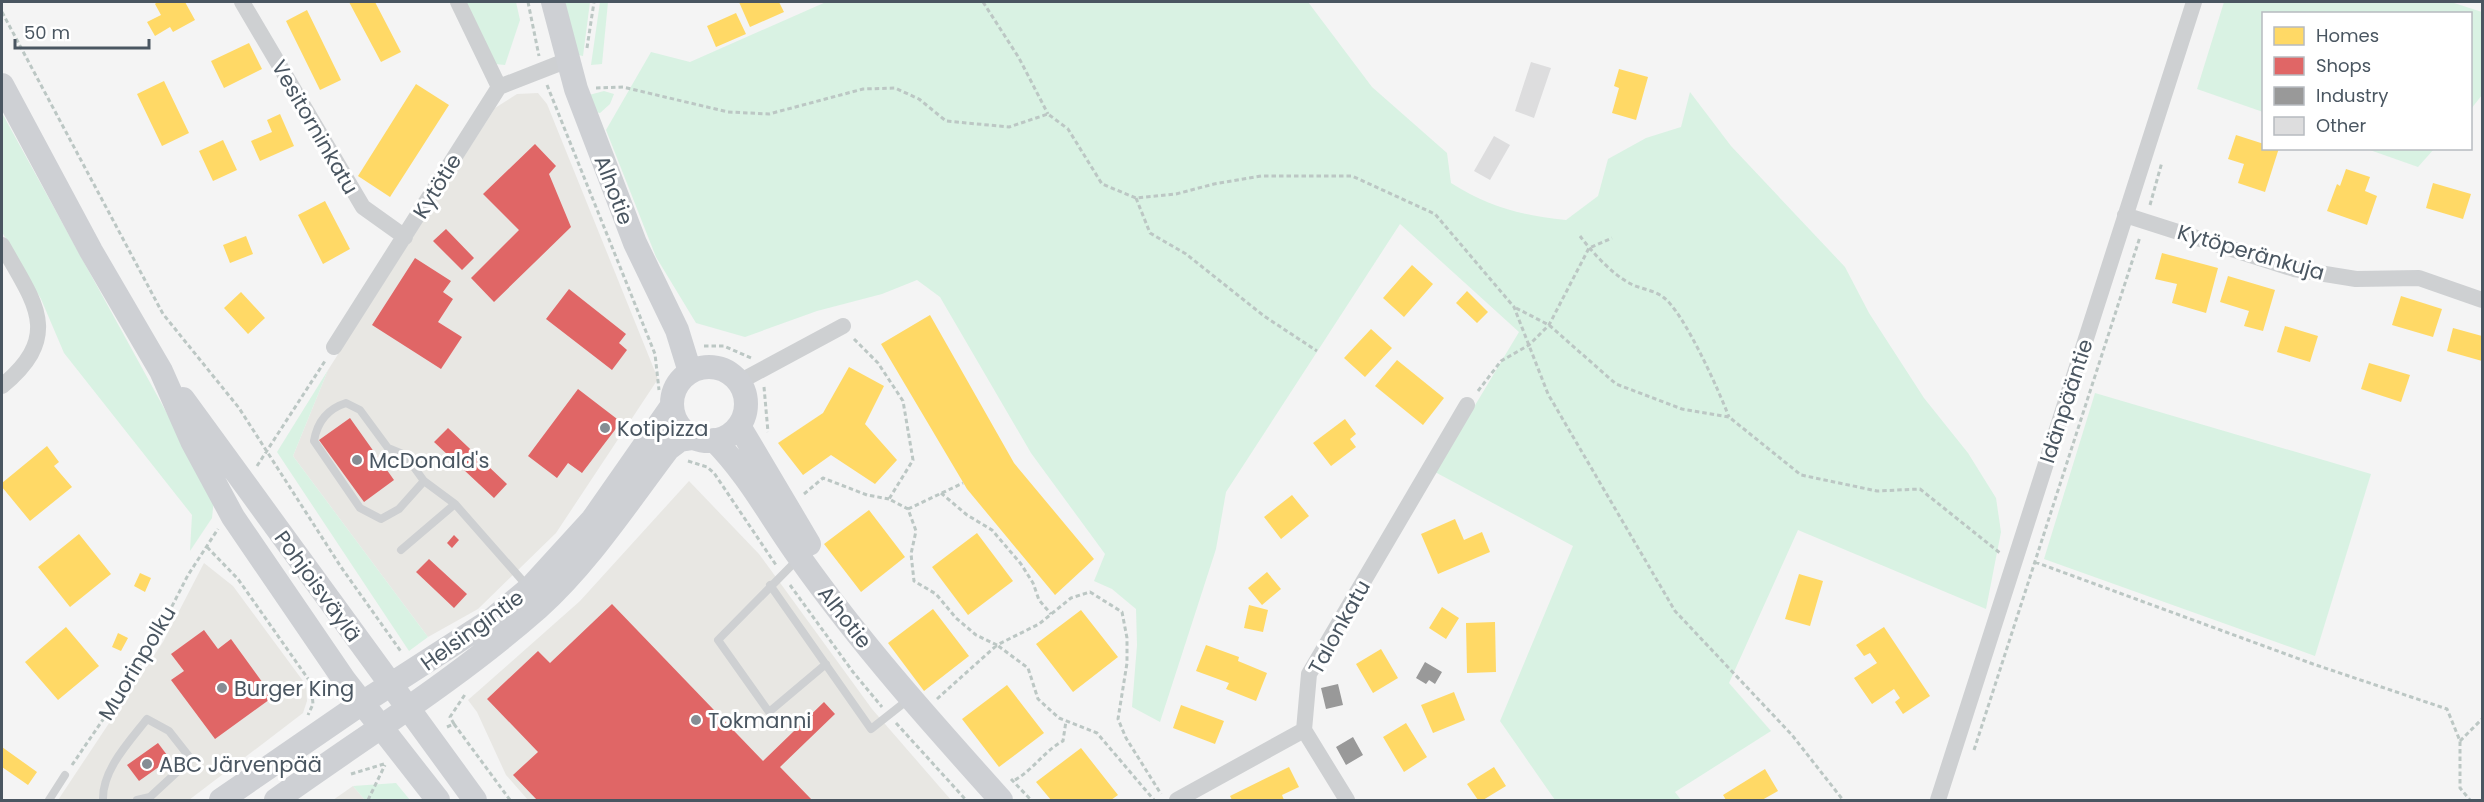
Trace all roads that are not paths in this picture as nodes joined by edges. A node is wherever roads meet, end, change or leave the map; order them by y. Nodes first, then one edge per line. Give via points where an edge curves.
1 (242, 2) edge
2 (458, 2) edge
3 (553, 2) edge
4 (2194, 2) edge
5 (568, 60) junction
6 (2, 85) edge
7 (499, 87) junction
8 (2125, 215) junction
9 (405, 237) junction
10 (2, 244) edge
11 (2482, 300) edge
12 (843, 326) dead end
13 (333, 347) road end
14 (687, 363) junction
15 (161, 371) junction
16 (739, 382) junction
17 (2, 386) edge
18 (664, 402) junction
19 (1467, 405) road end
20 (739, 426) junction
21 (704, 439) junction
22 (743, 454) junction
23 (424, 481) junction
24 (455, 504) junction
25 (401, 550) dead end
26 (805, 553) junction
27 (770, 585) junction
28 (534, 597) junction
29 (826, 664) junction
30 (390, 686) junction
31 (918, 697) junction
32 (362, 703) junction
33 (407, 710) junction
34 (381, 726) junction
35 (1305, 730) junction
36 (65, 775) road end
37 (1171, 799) edge
38 (49, 801) edge
39 (103, 801) edge
40 (137, 801) edge
41 (221, 801) edge
42 (276, 801) edge
43 (438, 801) edge
44 (475, 801) edge
45 (1001, 801) edge
46 (1347, 801) edge
47 (1938, 801) edge

1 - 9 street, Vesitorninkatu via 363,207
2 - 7 street
3 - 5 street, Alhotie
4 - 8 street, Idänpääntie
5 - 7 street
5 - 14 street, Alhotie via 635,243 677,330
6 - 15 street, Pohjoisväylä
7 - 9 street, Kytötie
8 - 11 street, Kytöperänkuja via 2294,269 2356,279 2419,278
8 - 47 street, Idänpääntie
9 - 13 street, Kytötie
10 - 17 street via 34,301 40,331 33,352 20,371
12 - 16 street
14 - 16 street via 698,369 717,368
14 - 18 street
15 - 30 street, Pohjoisväylä via 210,433
15 - 32 street, Pohjoisväylä via 192,441 233,517
16 - 20 street via 746,404
18 - 21 street via 683,430
18 - 28 street, Helsingintie via 593,519
19 - 35 street, Talonkatu via 1309,674
20 - 21 street via 728,436
20 - 22 street, Alhotie
21 - 22 street, Alhotie
21 - 28 street, Helsingintie via 680,440 668,449 595,546
22 - 26 street, Alhotie
23 - 23 lane via 399,509 381,519 360,508 314,441 316,426 345,403 360,410 388,448 405,455
23 - 24 lane
24 - 25 lane
24 - 28 lane
26 - 27 lane
26 - 31 street, Alhotie via 892,678
27 - 29 lane
27 - 29 lane via 718,640 769,712
28 - 30 street, Helsingintie
28 - 33 street, Helsingintie
29 - 31 lane via 871,729
30 - 32 street, Helsingintie
30 - 33 street, Pohjoisväylä
31 - 45 street, Alhotie
32 - 34 street, Pohjoisväylä
32 - 41 street, Helsingintie
33 - 34 street, Helsingintie
33 - 44 street, Pohjoisväylä
34 - 42 street, Helsingintie
34 - 43 street, Pohjoisväylä
35 - 37 street
35 - 46 street
36 - 38 lane
39 - 40 lane via 102,786 147,719 169,731 191,759 150,797

